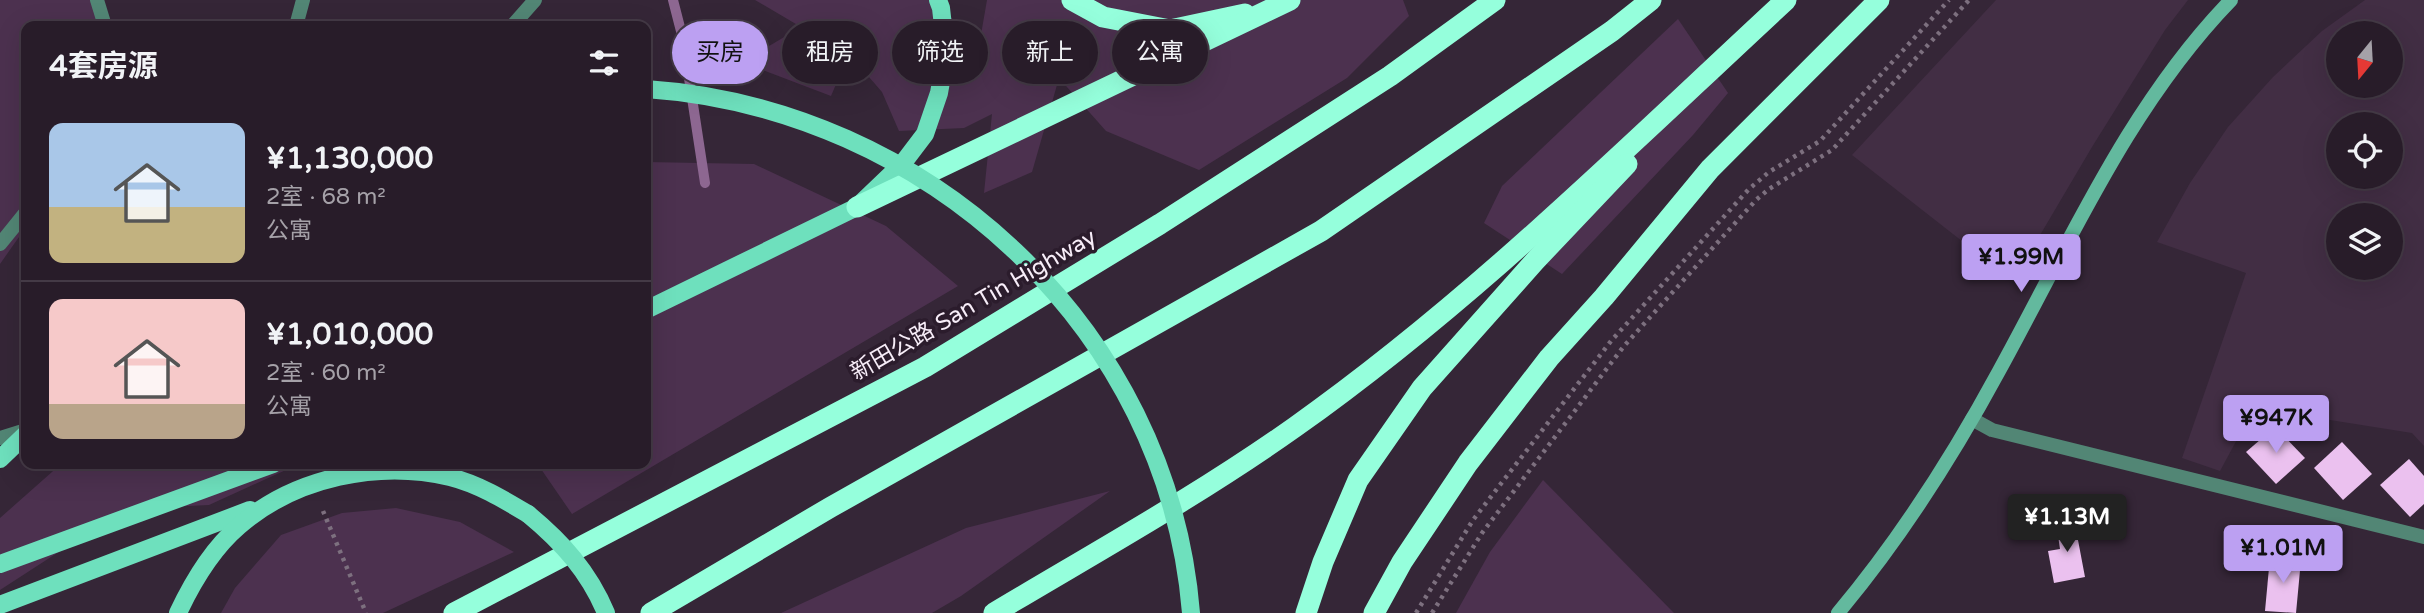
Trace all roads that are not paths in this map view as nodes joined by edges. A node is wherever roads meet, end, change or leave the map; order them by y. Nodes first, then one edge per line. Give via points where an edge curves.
1 (97, 0) edge
2 (303, 0) edge
3 (535, 0) edge
4 (939, 0) edge
5 (1072, 0) edge
6 (1495, 0) edge
7 (1651, 0) edge
8 (1786, 0) edge
9 (1879, 0) edge
10 (2231, 0) edge
11 (1282, 4) edge
12 (103, 21) edge
13 (297, 21) edge
14 (516, 21) edge
15 (1758, 25) junction
16 (651, 89) edge
17 (857, 207) junction
18 (21, 218) edge
19 (0, 244) edge
20 (651, 308) edge
21 (1972, 419) junction
22 (21, 433) edge
23 (21, 437) edge
24 (0, 438) edge
25 (0, 459) edge
26 (259, 469) edge
27 (343, 469) edge
28 (328, 478) junction
29 (276, 500) junction
30 (2424, 537) edge
31 (0, 564) edge
32 (0, 605) edge
33 (178, 613) edge
34 (454, 613) edge
35 (606, 613) edge
36 (651, 613) edge
37 (994, 613) edge
38 (1191, 613) edge
39 (1306, 613) edge
40 (1374, 613) edge
41 (1838, 613) edge

1 - 12 street
2 - 13 street
3 - 14 street
4 - 17 main road via 946,53 925,134 903,163
5 - 11 highway via 1103,17 1170,30
6 - 34 highway, 新田公路 San Tin Highway via 1367,91 925,368
7 - 36 highway via 1321,231
8 - 15 highway
9 - 40 highway via 1710,169 1549,358 1468,463
10 - 21 main road via 2181,59 2137,122
11 - 17 highway
15 - 37 highway via 1516,250 1365,374 1213,482
15 - 39 highway via 1422,388 1358,480 1322,562
16 - 38 main road, bridge via 743,103 850,139 936,187 982,220 1026,262 1085,331 1147,441 1176,526
17 - 20 main road
18 - 19 street
21 - 30 street via 1992,430
21 - 41 main road via 1904,525
22 - 24 street
23 - 25 main road
26 - 31 main road
27 - 28 main road
28 - 29 main road
28 - 35 main road, bridge via 411,470 492,492 555,537 580,564
29 - 32 main road
29 - 33 main road via 239,526 209,559

